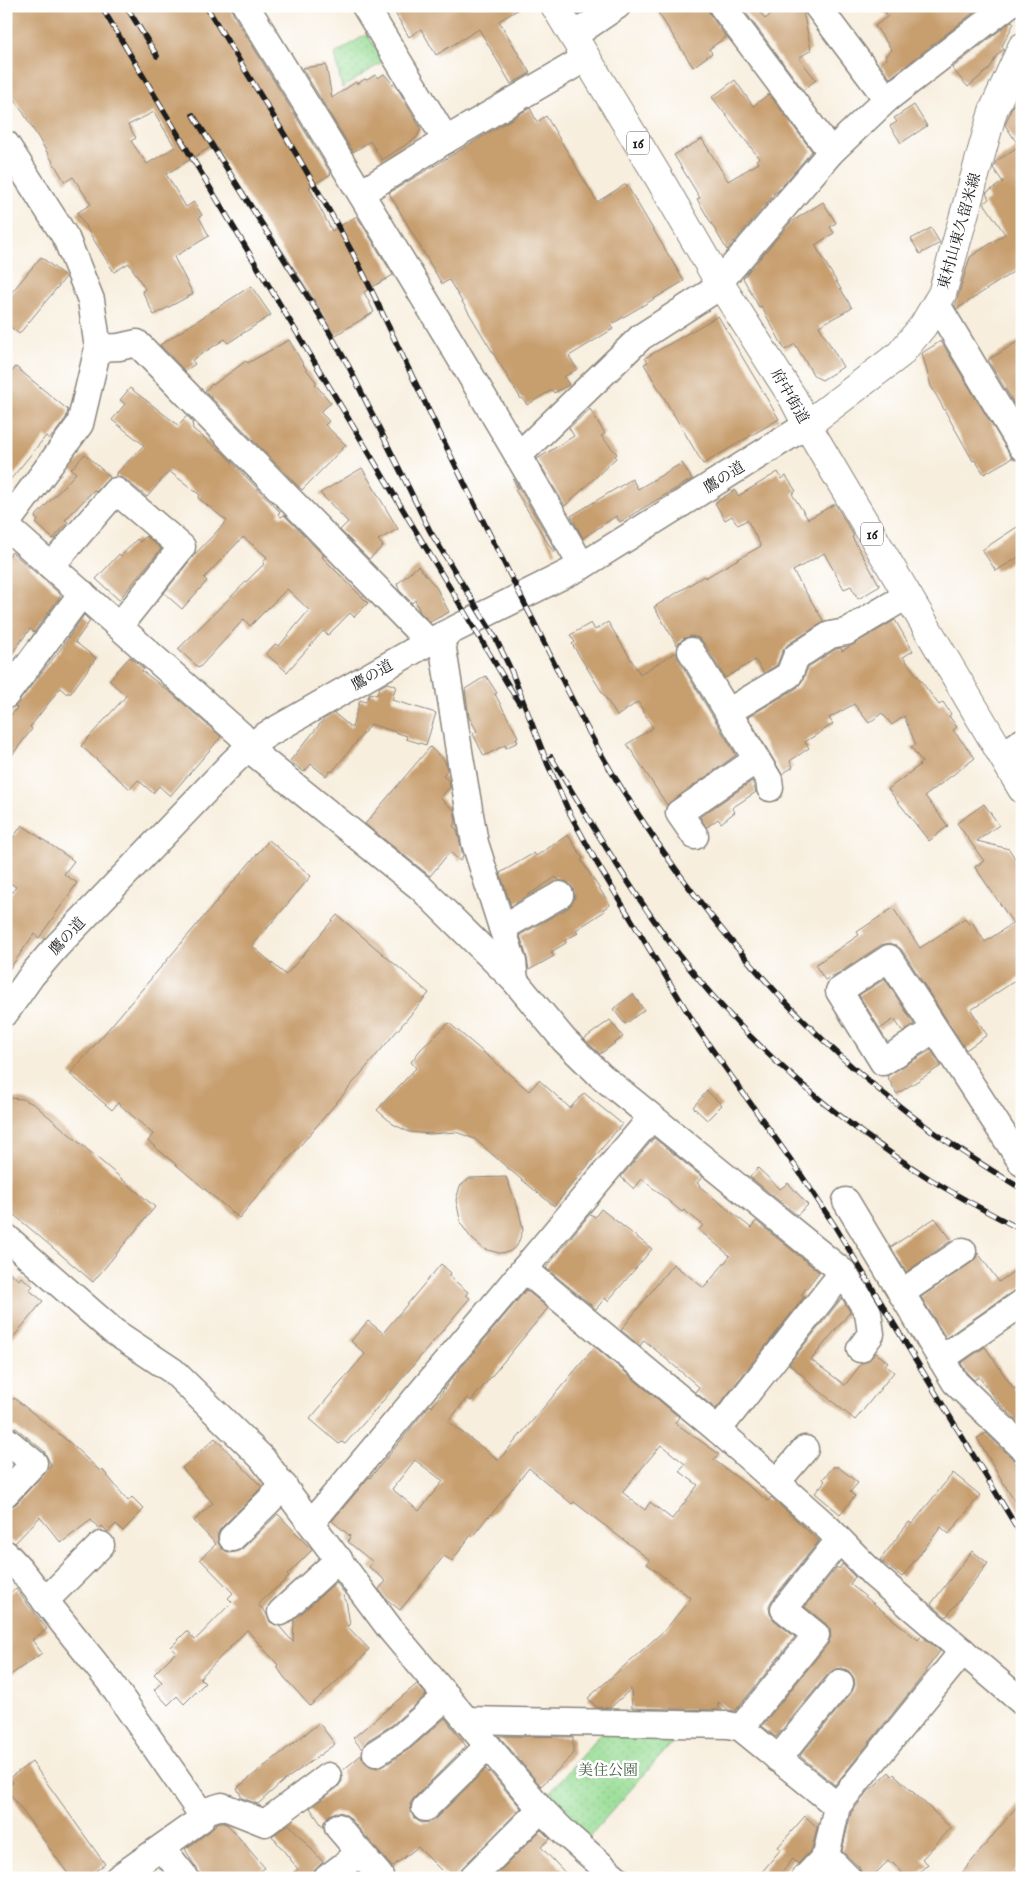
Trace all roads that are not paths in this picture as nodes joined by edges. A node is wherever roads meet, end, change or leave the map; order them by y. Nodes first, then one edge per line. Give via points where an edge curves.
1 (246, 6) edge
2 (365, 6) edge
3 (555, 6) edge
4 (617, 6) edge
5 (722, 6) edge
6 (818, 6) edge
7 (1007, 6) edge
8 (579, 47) junction
9 (1022, 47) edge
10 (887, 99) junction
11 (446, 140) junction
12 (6, 144) edge
13 (832, 152) junction
14 (360, 193) junction
15 (719, 282) junction
16 (936, 304) junction
17 (98, 348) junction
18 (807, 425) junction
19 (1022, 447) edge
20 (518, 456) junction
21 (6, 525) edge
22 (51, 566) junction
23 (582, 566) junction
24 (82, 593) junction
25 (908, 595) junction
26 (119, 626) junction
27 (435, 639) junction
28 (692, 651) dead end
29 (6, 695) edge
30 (728, 712) junction
31 (250, 746) junction
32 (1012, 748) edge
33 (756, 760) junction
34 (770, 788) dead end
35 (1022, 789) edge
36 (695, 836) dead end
37 (560, 895) dead end
38 (502, 928) junction
39 (515, 981) junction
40 (6, 1012) edge
41 (934, 1028) dead end
42 (652, 1118) junction
43 (1022, 1163) edge
44 (846, 1201) dead end
45 (6, 1236) edge
46 (963, 1251) dead end
47 (524, 1269) junction
48 (842, 1272) junction
49 (901, 1293) junction
50 (1022, 1303) edge
51 (860, 1349) dead end
52 (941, 1359) junction
53 (718, 1430) junction
54 (6, 1440) edge
55 (1022, 1447) edge
56 (804, 1449) dead end
57 (777, 1482) junction
58 (284, 1486) junction
59 (6, 1494) edge
60 (312, 1522) junction
61 (232, 1538) dead end
62 (839, 1540) junction
63 (101, 1545) dead end
64 (339, 1559) junction
65 (11, 1569) edge
66 (45, 1601) junction
67 (281, 1612) dead end
68 (963, 1651) junction
69 (840, 1683) dead end
70 (447, 1696) junction
71 (1022, 1702) edge
72 (466, 1720) junction
73 (741, 1728) junction
74 (488, 1746) junction
75 (376, 1753) dead end
76 (778, 1759) junction
77 (328, 1776) dead end
78 (836, 1806) junction
79 (425, 1808) dead end
80 (541, 1809) junction
81 (199, 1813) junction
82 (338, 1827) dead end
83 (162, 1848) junction
84 (360, 1853) junction
85 (826, 1856) junction
86 (380, 1876) dead end
87 (118, 1878) edge
88 (186, 1878) edge
89 (327, 1878) edge
90 (472, 1878) edge
91 (616, 1878) edge
92 (805, 1878) edge
93 (848, 1878) edge

1 - 14 street
2 - 11 street
3 - 8 main road, 府中街道 / 16
4 - 8 street
5 - 13 street
6 - 10 street
7 - 10 street
8 - 11 street
8 - 15 main road, 府中街道 / 16
9 - 16 main road, 東村山東久留米線 via 993,112 942,294
10 - 13 street
11 - 14 street
12 - 17 street via 66,238 91,300
13 - 15 street
14 - 20 street
15 - 18 main road, 府中街道 / 16
15 - 20 street via 711,292 641,338
16 - 18 main road, 東村山東久留米線 via 900,354
16 - 19 street
17 - 21 street via 80,424
17 - 27 street via 119,348 137,343
18 - 23 street, 鷹の道
18 - 25 main road, 府中街道 / 16
20 - 23 street
21 - 22 street
22 - 24 street
22 - 26 street via 116,491 182,547
23 - 27 street, 鷹の道
24 - 26 street
24 - 29 street
25 - 30 street via 846,632 830,635 796,657 789,675
25 - 32 main road, 府中街道 / 16
26 - 31 street
27 - 31 street, 鷹の道
27 - 38 street via 476,843
28 - 30 street
30 - 33 street
31 - 39 street via 259,757 421,888
31 - 40 street, 鷹の道 via 56,947
32 - 35 main road, 府中街道 / 16
33 - 34 street via 769,780
33 - 36 street via 679,813
37 - 38 street
38 - 39 street via 513,962
39 - 42 street via 564,1040
41 - 43 street
42 - 47 street
42 - 48 street
44 - 49 street
45 - 58 street via 113,1331 173,1371 262,1458
46 - 49 street
47 - 53 street
47 - 60 street
48 - 51 street via 868,1312 871,1334
48 - 53 street
49 - 52 street
50 - 52 street
52 - 55 street via 955,1382
53 - 57 street
54 - 59 street via 34,1462
56 - 57 street
57 - 62 street
58 - 60 street
58 - 61 street
60 - 64 street
62 - 68 street via 875,1576
62 - 73 street via 784,1610 816,1635
63 - 66 street
64 - 67 street
64 - 70 street via 391,1630
65 - 66 street
66 - 81 street via 110,1682
68 - 71 street
68 - 78 street
69 - 76 street
70 - 72 street
70 - 75 street via 401,1737
72 - 73 street via 729,1725
72 - 74 street
73 - 76 street
74 - 79 street
74 - 80 street
76 - 78 street
77 - 81 street via 265,1823 222,1806
78 - 85 street
80 - 90 street
80 - 91 street
81 - 83 street via 200,1820
82 - 84 street
83 - 87 street
83 - 88 street
84 - 86 street
84 - 89 street
85 - 92 street
85 - 93 street

